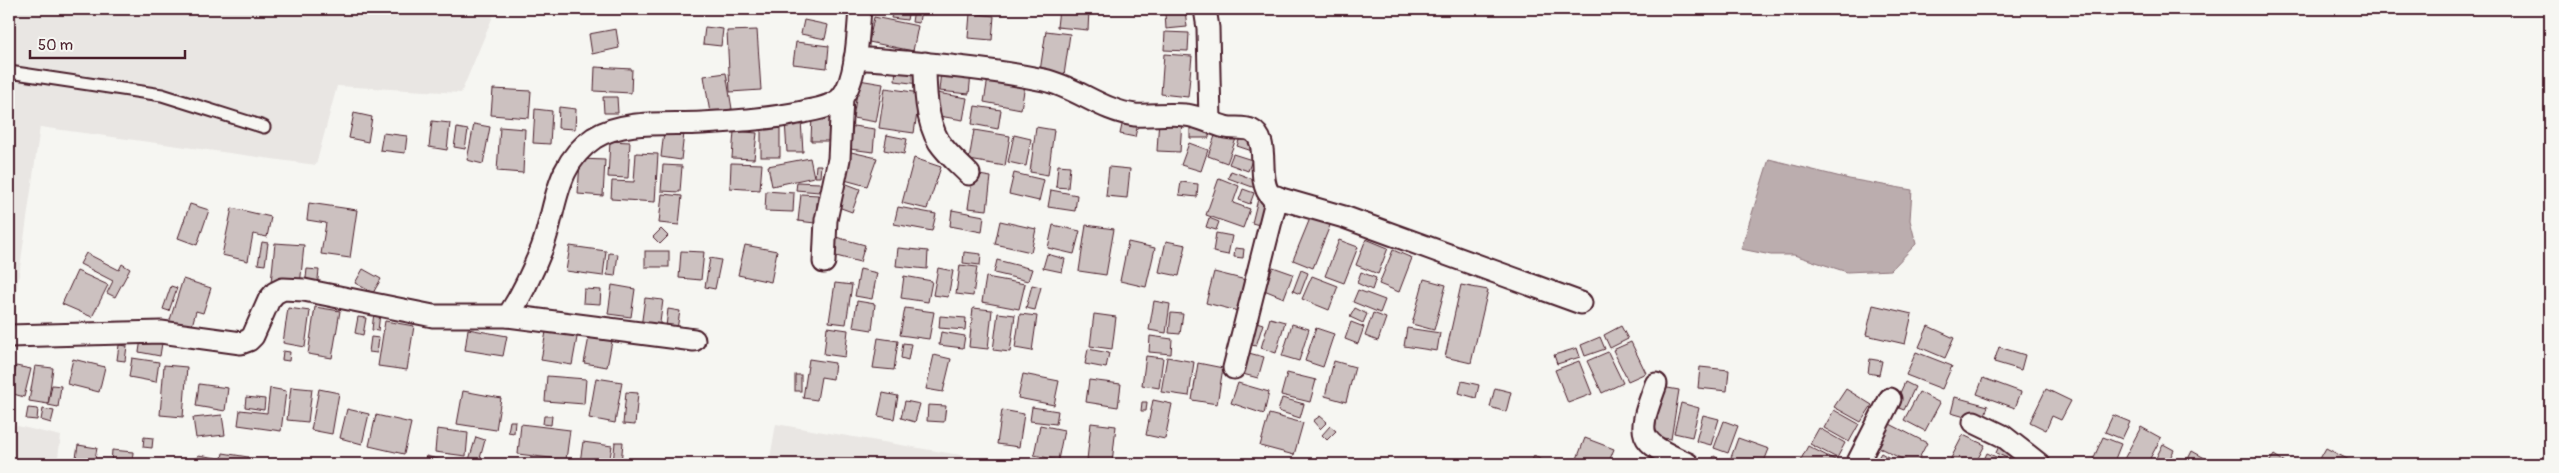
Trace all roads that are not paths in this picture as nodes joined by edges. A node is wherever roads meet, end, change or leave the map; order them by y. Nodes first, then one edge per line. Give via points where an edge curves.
1 (860, 9) edge
2 (1205, 9) edge
3 (855, 58) junction
4 (925, 63) junction
5 (9, 72) edge
6 (842, 97) junction
7 (1210, 122) junction
8 (264, 127) dead end
9 (969, 174) dead end
10 (1277, 197) junction
11 (824, 262) dead end
12 (1582, 303) dead end
13 (508, 316) junction
14 (9, 336) edge
15 (694, 340) dead end
16 (1234, 368) dead end
17 (1656, 384) dead end
18 (1890, 399) dead end
19 (1974, 422) dead end
20 (1688, 464) edge
21 (1857, 464) edge
22 (2039, 464) edge

1 - 3 street
2 - 7 street
3 - 4 street
3 - 6 street
4 - 7 street via 1045,80 1108,108 1136,115 1187,115
4 - 9 street via 925,83 934,130 940,143
5 - 8 lane via 162,95
6 - 11 street via 838,159 826,220
6 - 13 street via 824,108 789,115 650,124 615,130 595,138 578,151 558,182 542,248
7 - 10 street via 1250,130 1258,136 1266,191
10 - 12 street via 1344,217
10 - 16 street
13 - 14 street via 432,316 304,290 283,289 269,300 253,336 241,343 161,332
13 - 15 street
17 - 20 street via 1642,423 1643,431 1662,452
18 - 21 street
19 - 22 street via 2003,436

